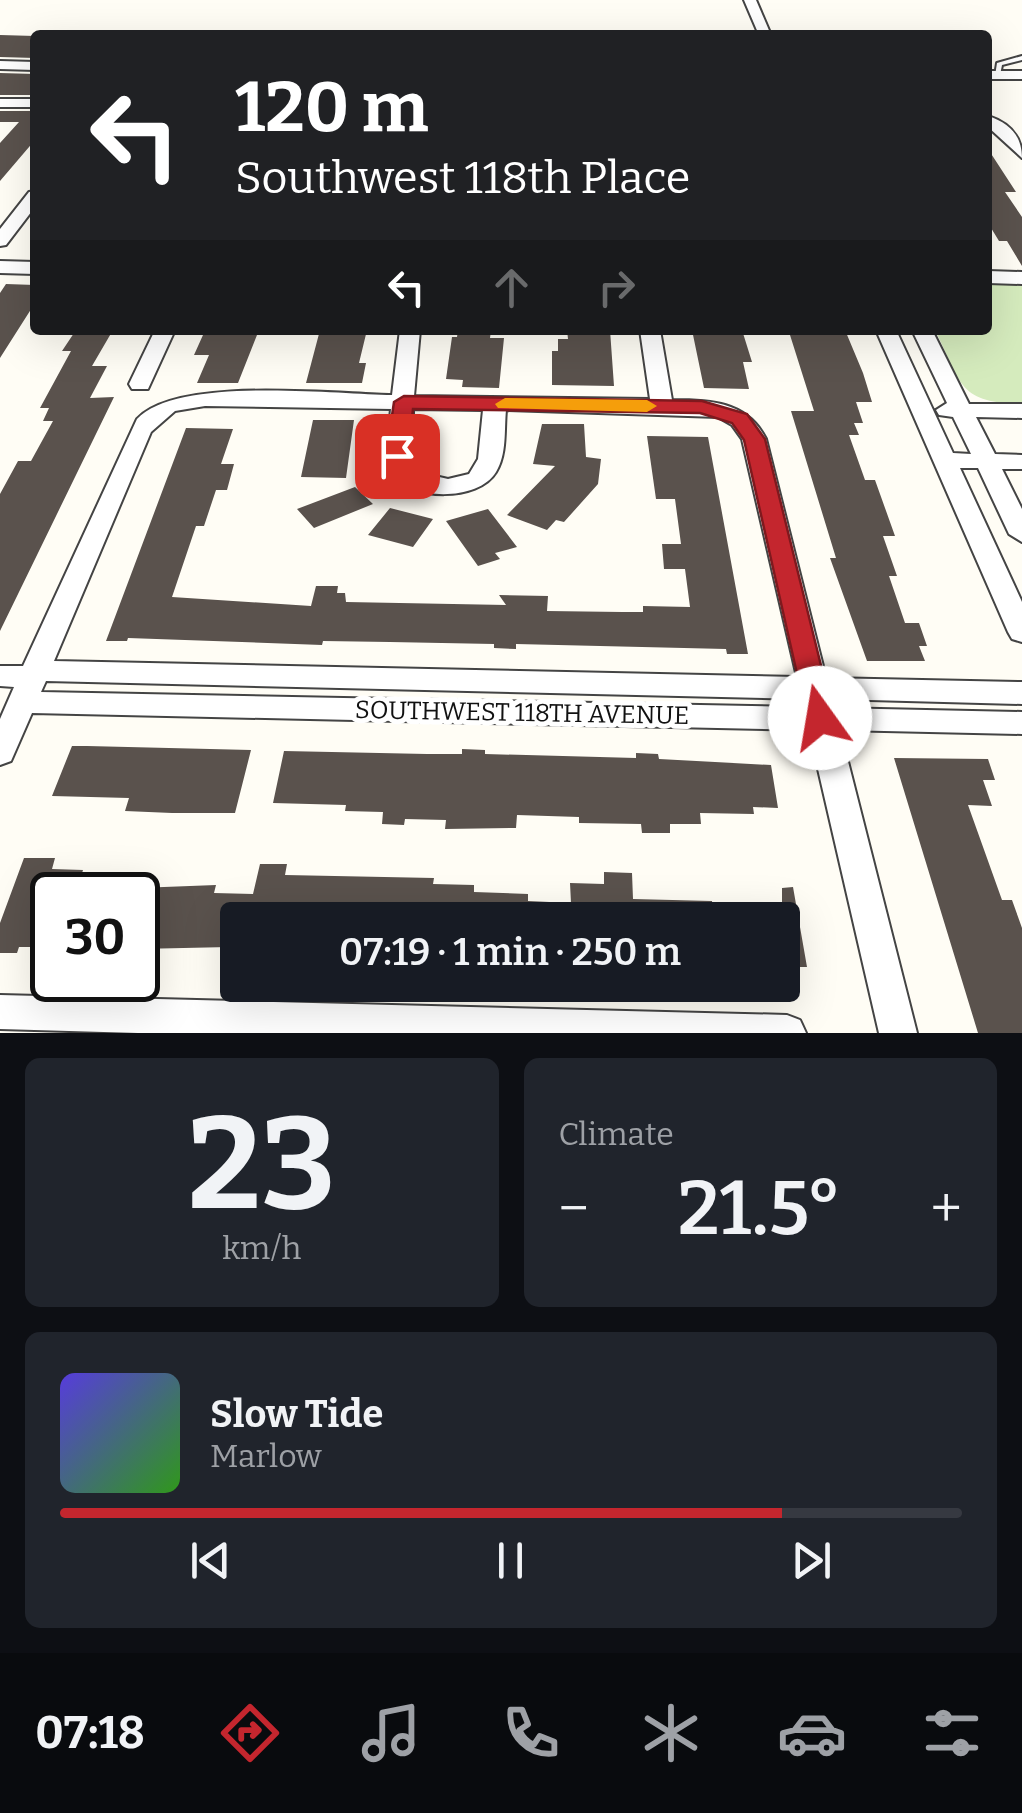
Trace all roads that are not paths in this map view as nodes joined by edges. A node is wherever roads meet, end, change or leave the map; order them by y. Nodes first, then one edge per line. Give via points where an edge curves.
1 (750, 0) edge
2 (763, 30) edge
3 (1022, 58) edge
4 (0, 65) edge
5 (30, 66) edge
6 (992, 75) edge
7 (1022, 75) edge
8 (0, 102) edge
9 (30, 103) edge
10 (992, 123) edge
11 (1022, 154) edge
12 (30, 202) edge
13 (0, 241) edge
14 (0, 256) edge
15 (30, 256) edge
16 (992, 267) edge
17 (0, 268) edge
18 (30, 268) edge
19 (1022, 268) edge
20 (992, 277) edge
21 (1022, 278) edge
22 (162, 335) edge
23 (410, 335) edge
24 (651, 335) edge
25 (888, 335) edge
26 (924, 335) edge
27 (140, 384) dead end
28 (404, 402) junction
29 (495, 404) junction
30 (662, 406) junction
31 (921, 410) junction
32 (961, 410) junction
33 (1022, 412) edge
34 (942, 460) junction
35 (986, 462) junction
36 (1022, 462) edge
37 (1022, 534) edge
38 (1022, 632) edge
39 (0, 676) edge
40 (30, 683) junction
41 (813, 688) junction
42 (1022, 694) edge
43 (820, 718) junction
44 (1022, 724) edge
45 (0, 754) edge
46 (0, 1012) edge
47 (316, 1026) edge
48 (466, 1029) edge
49 (787, 1033) edge
50 (898, 1033) edge

1 - 2 street
3 - 6 lane via 1000,64
4 - 5 street
6 - 7 street
8 - 9 street
10 - 11 street
12 - 13 street
14 - 15 street
16 - 19 street
17 - 18 street
20 - 21 street
22 - 27 street
23 - 28 street
24 - 30 street
25 - 31 street
26 - 32 street
28 - 29 street
28 - 29 street via 398,470 415,481 451,486 485,475
28 - 40 street via 197,399 158,410 140,432
29 - 30 street
30 - 41 street via 714,408 739,419 754,439
31 - 32 street
31 - 34 street
32 - 33 street
32 - 35 street
34 - 35 street
34 - 38 street
35 - 36 street
35 - 37 street
39 - 40 street
40 - 41 street, SOUTHWEST 118TH AVENUE
40 - 43 street, SOUTHWEST 118TH AVENUE
40 - 45 street
41 - 42 street, SOUTHWEST 118TH AVENUE
41 - 43 street
43 - 44 street, SOUTHWEST 118TH AVENUE
43 - 50 street
46 - 47 street
47 - 48 street
48 - 49 street

